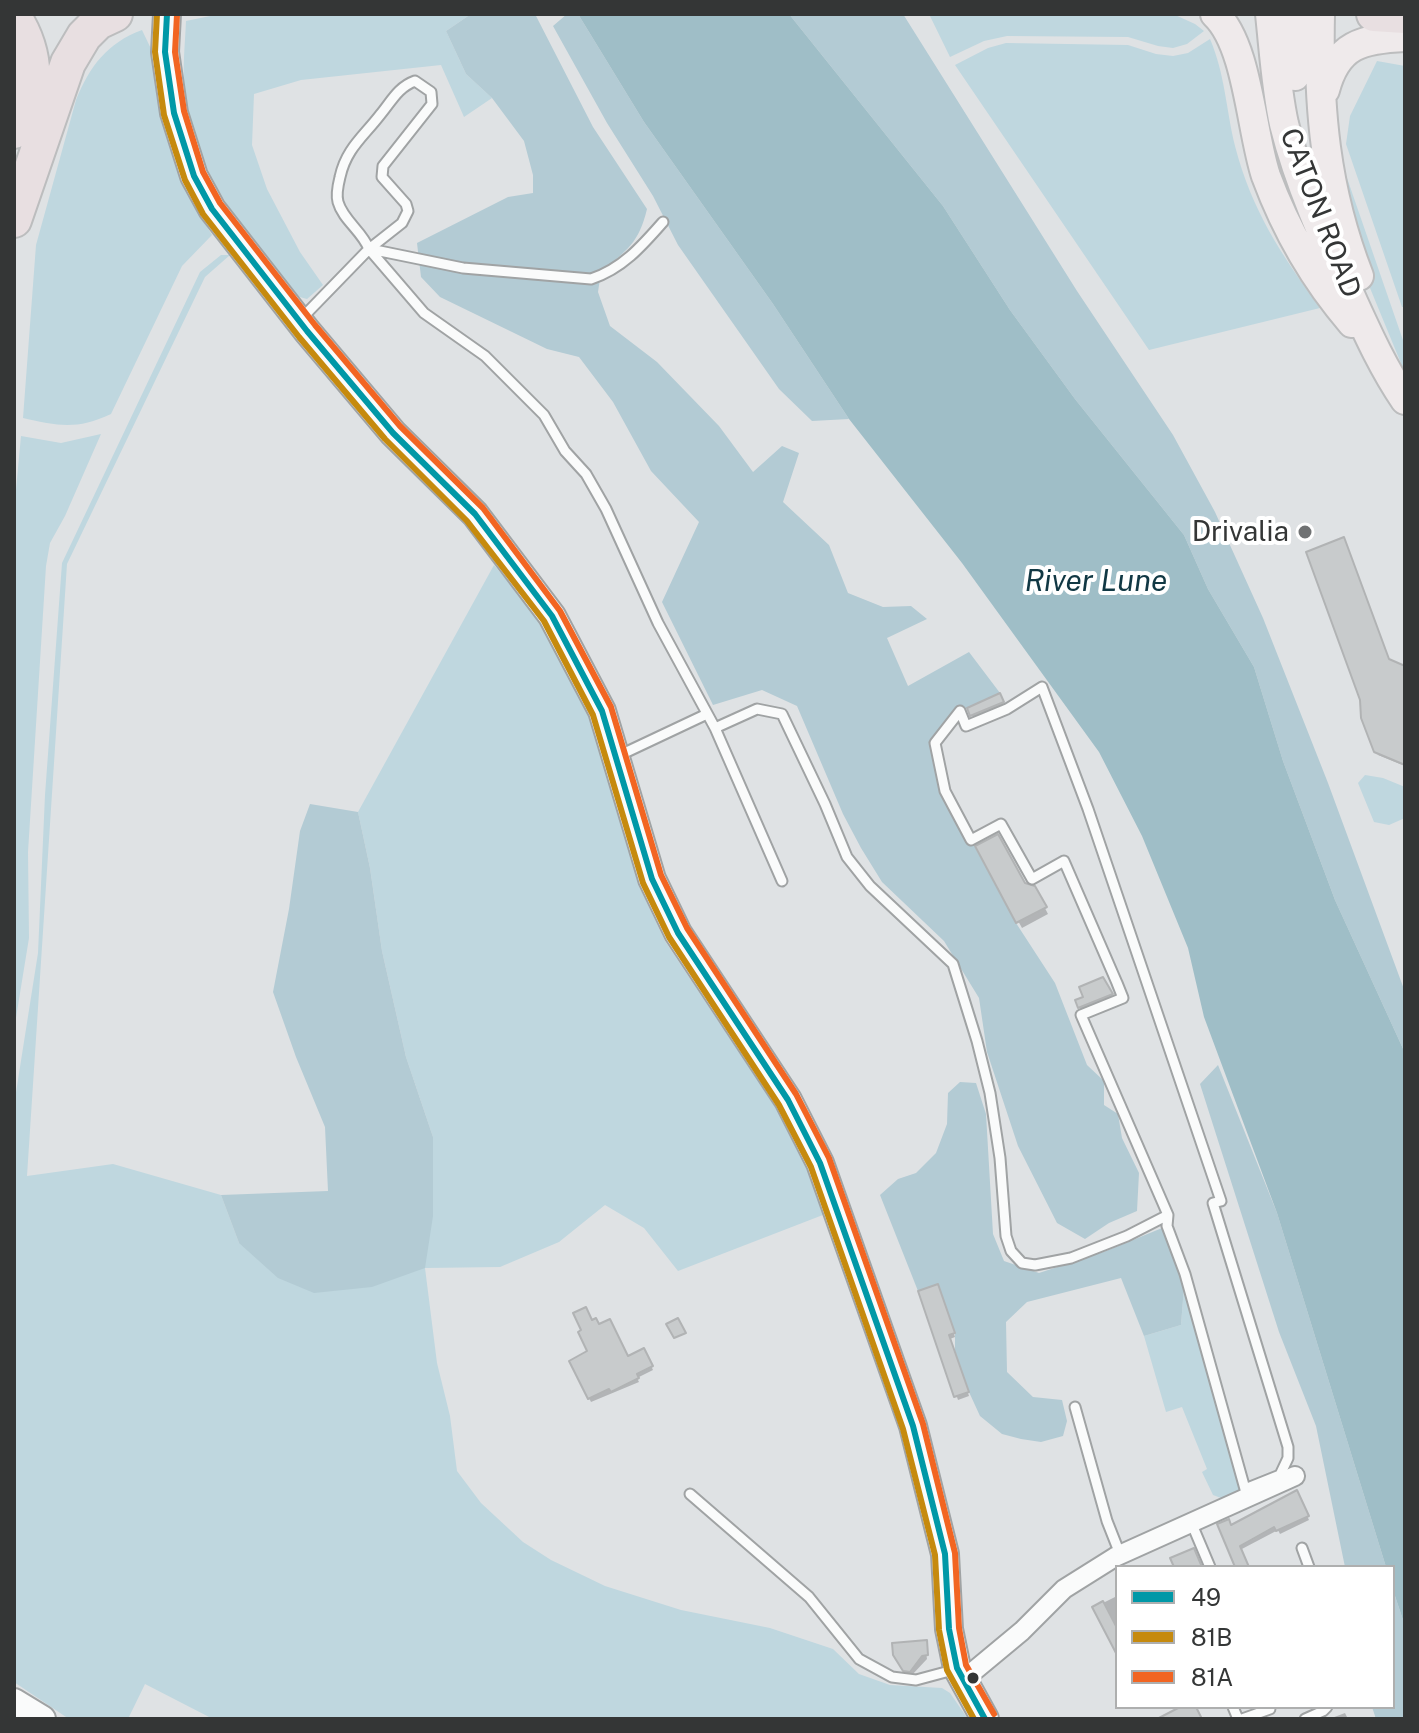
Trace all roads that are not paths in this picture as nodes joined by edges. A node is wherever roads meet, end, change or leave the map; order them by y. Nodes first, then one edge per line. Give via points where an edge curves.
1 (77, 14) edge
2 (115, 14) edge
3 (167, 14) edge
4 (1215, 14) edge
5 (1270, 14) edge
6 (1292, 14) edge
7 (1320, 14) edge
8 (1374, 14) edge
9 (1405, 16) edge
10 (14, 17) edge
11 (1405, 37) edge
12 (33, 78) junction
13 (1320, 108) junction
14 (14, 131) edge
15 (1307, 196) junction
16 (14, 220) edge
17 (663, 222) dead end
18 (369, 249) junction
19 (299, 321) junction
20 (1376, 351) junction
21 (1405, 392) edge
22 (1405, 400) edge
23 (707, 714) junction
24 (715, 728) junction
25 (615, 758) junction
26 (782, 881) dead end
27 (1168, 1215) junction
28 (1075, 1407) dead end
29 (1295, 1476) dead end
30 (690, 1494) dead end
31 (1191, 1522) junction
32 (1302, 1548) dead end
33 (1120, 1554) junction
34 (1209, 1565) edge
35 (1308, 1565) edge
36 (960, 1674) junction
37 (14, 1702) edge
38 (1267, 1709) edge
39 (1325, 1709) edge
40 (40, 1718) edge
41 (985, 1719) edge
42 (1240, 1719) edge
43 (1305, 1719) edge

1 - 12 highway via 46,51
2 - 16 highway via 84,36 68,63
3 - 19 street via 165,52 174,113 194,176 232,237
4 - 20 main road via 1235,45 1262,163 1278,207 1327,294
5 - 15 main road, CATON ROAD via 1284,121
6 - 15 main road
7 - 13 main road, CATON ROAD
8 - 9 highway
10 - 12 highway via 31,55
11 - 13 main road via 1366,41 1337,59
12 - 14 highway via 30,101
13 - 21 main road, CATON ROAD via 1332,190 1348,248
15 - 20 main road, CATON ROAD
17 - 18 lane via 610,273 591,279 463,268
18 - 18 lane via 337,200 342,166 357,139 404,85 415,81 431,92 432,104 383,166 382,177 408,211 402,223
18 - 19 lane
18 - 23 lane via 424,313 485,356 544,415 606,509
19 - 25 street via 393,433 475,514 552,616 602,711
20 - 22 main road, CATON ROAD
23 - 24 lane
23 - 25 lane
24 - 26 lane
24 - 27 lane via 757,709 782,714 847,857 870,886 953,964 990,1093 1006,1236 1022,1263 1071,1258
25 - 36 street via 652,879 678,933 788,1100 820,1163 913,1426 945,1554 949,1629
27 - 27 lane via 1245,1489 1280,1475 1288,1447 1213,1203 1221,1201 1088,809 1042,687 966,726 960,711 935,743 945,791 971,840 1001,824 1032,879 1064,861 1123,998 1081,1015
28 - 33 lane
29 - 31 street
30 - 36 lane via 809,1597 859,1659 892,1677 916,1680
31 - 33 street
31 - 34 lane
32 - 35 lane
33 - 36 street via 1064,1589 1022,1631
36 - 41 street
37 - 40 street
38 - 42 lane
39 - 43 lane

